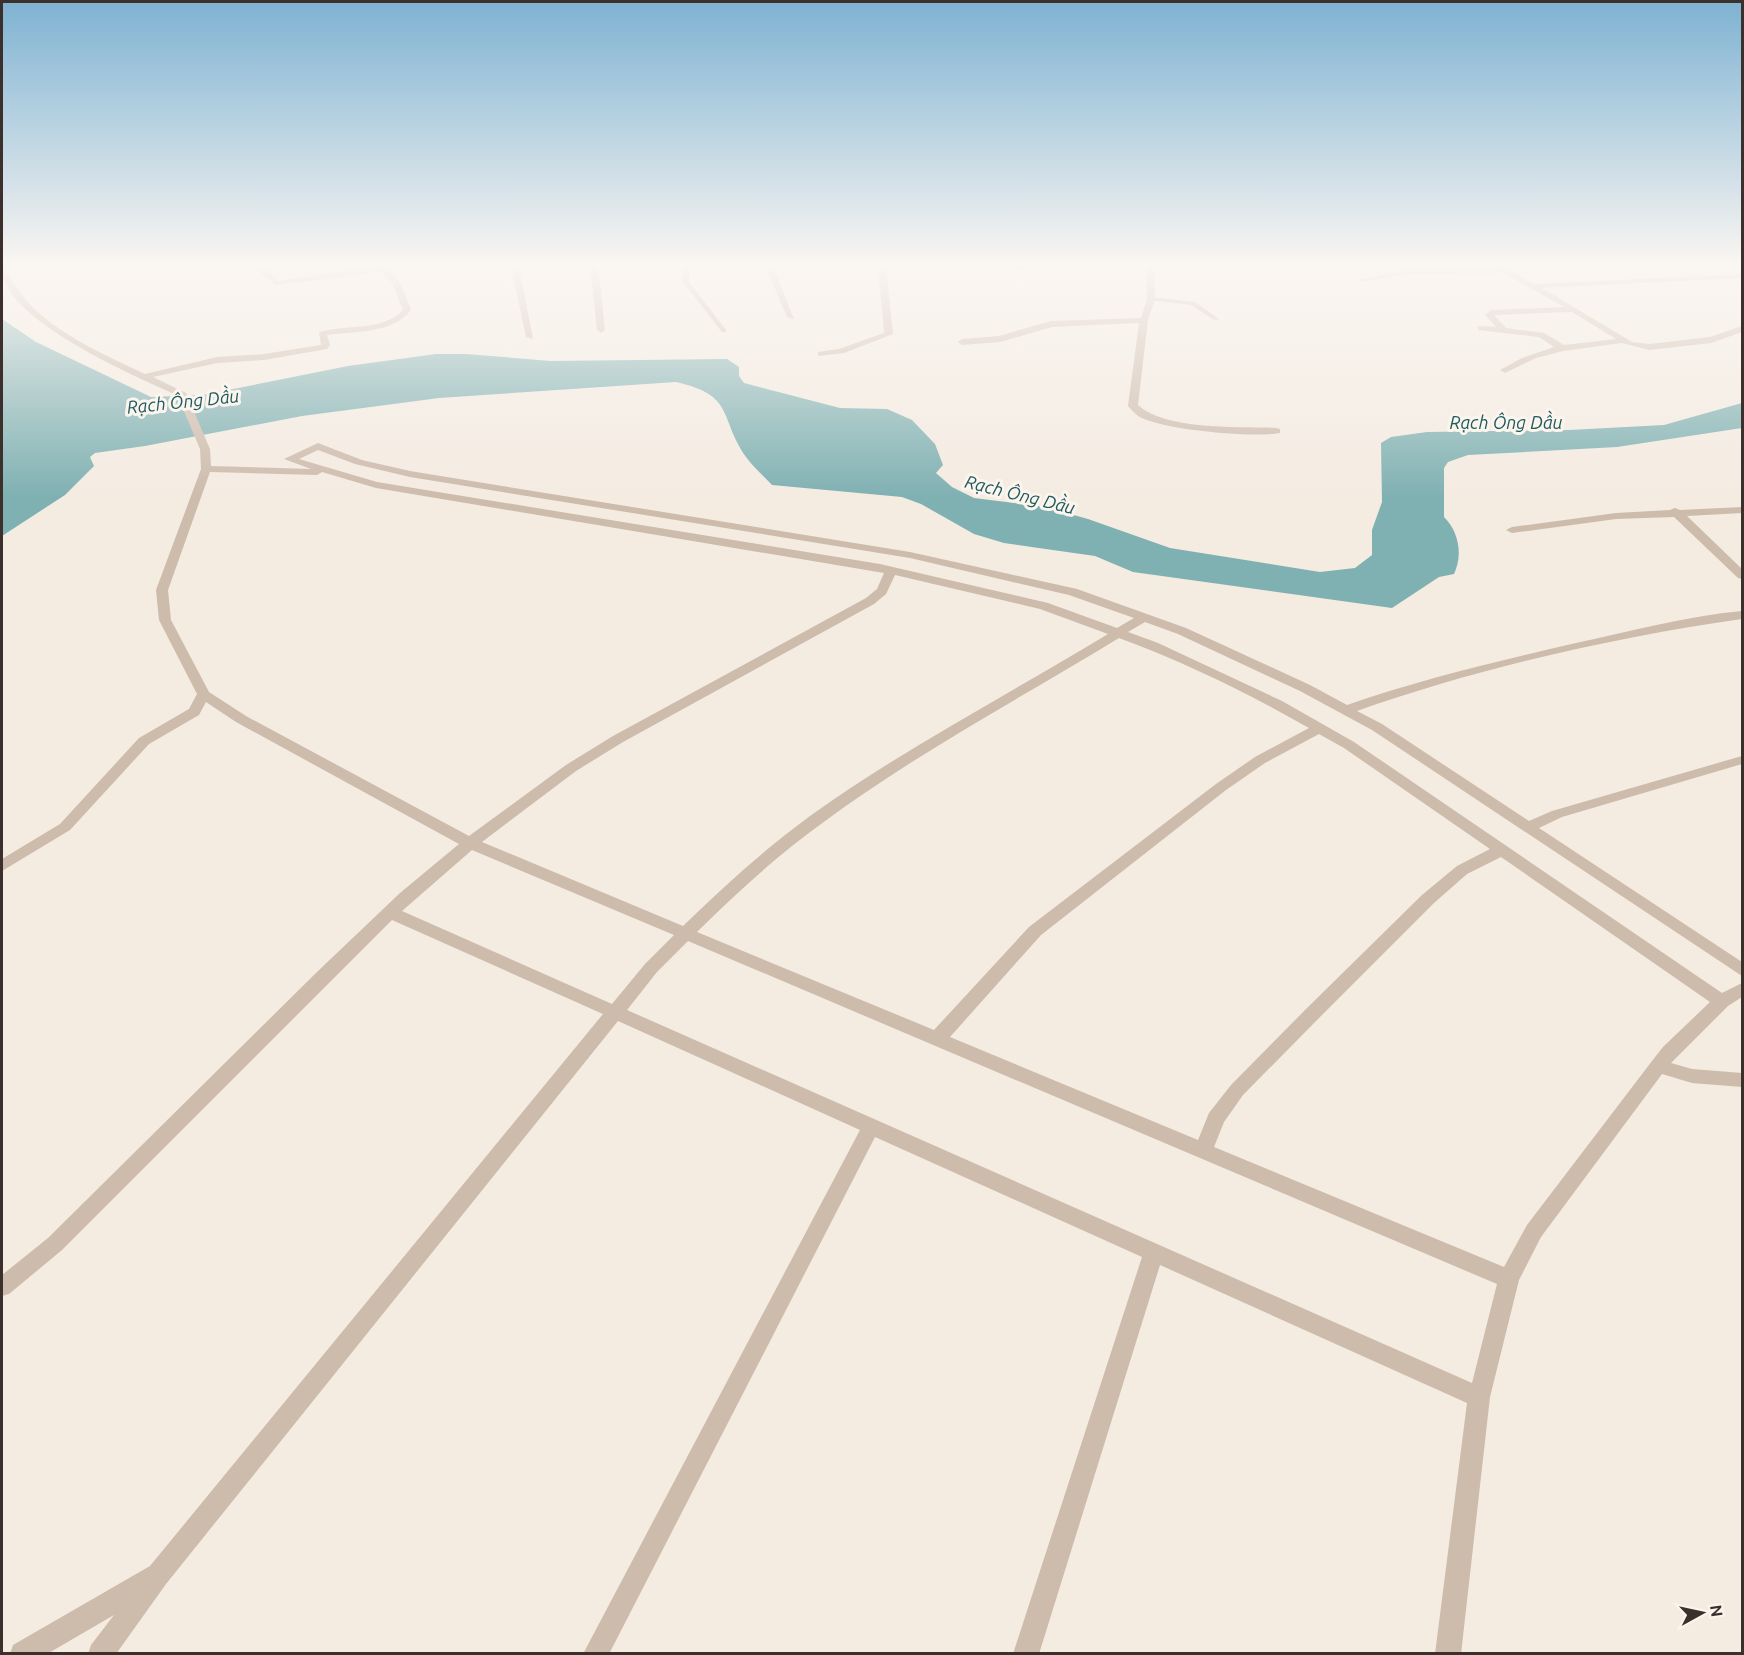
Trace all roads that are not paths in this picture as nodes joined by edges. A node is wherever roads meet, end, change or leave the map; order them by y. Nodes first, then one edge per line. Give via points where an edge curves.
1 (81, 343) edge
2 (325, 343) edge
3 (863, 343) edge
4 (1141, 343) edge
5 (1554, 343) edge
6 (1606, 343) edge
7 (1636, 343) edge
8 (1678, 343) edge
9 (1562, 348) junction
10 (821, 354) dead end
11 (1505, 370) dead end
12 (143, 377) junction
13 (1276, 431) dead end
14 (206, 469) junction
15 (326, 472) junction
16 (470, 484) junction
17 (456, 498) junction
18 (1743, 510) edge
19 (1675, 511) junction
20 (1512, 530) dead end
21 (891, 571) junction
22 (1743, 575) edge
23 (1743, 615) edge
24 (1145, 617) junction
25 (1120, 633) junction
26 (204, 694) junction
27 (1347, 710) junction
28 (1320, 728) junction
29 (1743, 760) edge
30 (1529, 827) junction
31 (470, 843) junction
32 (1503, 849) junction
33 (2, 866) edge
34 (390, 912) junction
35 (686, 933) junction
36 (1743, 970) edge
37 (1743, 989) edge
38 (1722, 1001) junction
39 (616, 1013) junction
40 (937, 1039) junction
41 (1658, 1066) junction
42 (1743, 1080) edge
43 (871, 1126) junction
44 (1203, 1151) junction
45 (1154, 1252) junction
46 (1509, 1279) junction
47 (2, 1287) edge
48 (1479, 1397) junction
49 (159, 1575) junction
50 (22, 1653) edge
51 (100, 1653) edge
52 (595, 1653) edge
53 (1026, 1653) edge
54 (1448, 1653) edge

1 - 12 street
2 - 12 street via 324,347 217,360
3 - 10 street
4 - 13 street via 1133,406 1137,413 1179,424
5 - 9 street
6 - 9 street
7 - 8 street
9 - 11 street
12 - 14 street via 181,393 205,449
14 - 15 street
14 - 26 street via 162,590 165,620
15 - 16 street via 289,459 318,446 359,462
15 - 17 street
16 - 17 street
16 - 24 street via 910,555 1056,588
17 - 21 street
18 - 19 street
19 - 20 street
19 - 22 street
21 - 25 street via 1044,606
21 - 31 street via 882,591 870,601 618,739 571,768
23 - 27 street via 1662,627 1545,654 1400,691
24 - 25 street
24 - 27 street via 1202,639
25 - 28 street via 1174,654
25 - 35 street via 818,818 775,851
26 - 31 street via 241,719
26 - 33 street via 194,712 144,741 65,827
27 - 30 street
28 - 32 street
28 - 40 street via 1269,754 1221,787 1035,931
29 - 30 street via 1557,814
30 - 36 street
31 - 34 street
31 - 35 street
32 - 38 street
32 - 44 street via 1462,870 1428,899 1311,1015 1237,1090 1216,1118
34 - 39 street
34 - 47 street via 55,1244
35 - 39 street via 651,968
35 - 40 street
37 - 38 street
38 - 41 street
39 - 43 street
39 - 49 street
40 - 44 street
41 - 42 street via 1692,1076
41 - 46 street via 1534,1231
43 - 45 street
43 - 52 street
44 - 46 street
45 - 48 street
45 - 53 street
46 - 48 street
48 - 54 street
49 - 50 street
49 - 51 street

